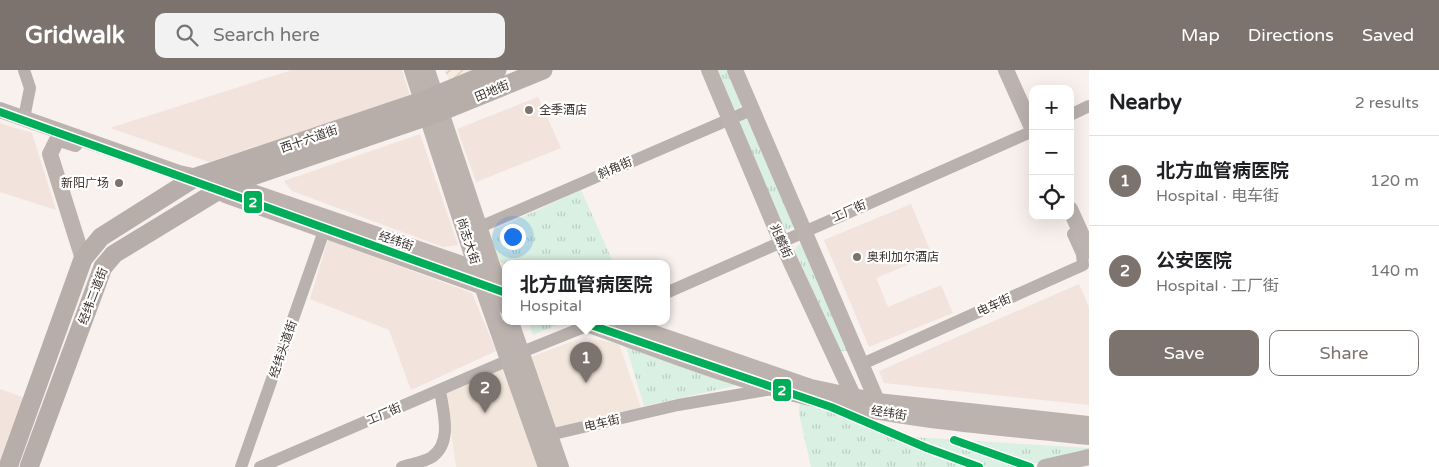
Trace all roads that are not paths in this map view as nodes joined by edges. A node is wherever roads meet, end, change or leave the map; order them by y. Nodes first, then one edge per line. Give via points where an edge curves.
1 (25, 70) edge
2 (412, 70) edge
3 (426, 70) edge
4 (497, 70) edge
5 (543, 70) edge
6 (710, 70) edge
7 (735, 70) edge
8 (1006, 70) edge
9 (431, 106) junction
10 (1089, 106) edge
11 (0, 110) edge
12 (751, 110) junction
13 (1074, 112) edge
14 (24, 118) junction
15 (730, 119) junction
16 (1033, 130) edge
17 (1029, 133) edge
18 (187, 175) junction
19 (223, 188) junction
20 (1074, 217) edge
21 (1072, 220) edge
22 (480, 227) junction
23 (324, 230) junction
24 (804, 231) junction
25 (781, 241) junction
26 (1089, 251) edge
27 (83, 259) junction
28 (478, 269) junction
29 (482, 286) junction
30 (502, 287) edge
31 (502, 289) edge
32 (502, 290) edge
33 (670, 291) edge
34 (511, 325) edge
35 (581, 325) edge
36 (591, 325) edge
37 (631, 325) edge
38 (515, 356) junction
39 (860, 365) junction
40 (772, 389) junction
41 (440, 390) junction
42 (877, 401) junction
43 (855, 402) junction
44 (1089, 424) edge
45 (550, 435) junction
46 (1089, 437) edge
47 (1089, 457) edge
48 (8, 467) edge
49 (30, 467) edge
50 (241, 467) edge
51 (260, 467) edge
52 (402, 467) edge
53 (546, 467) edge
54 (561, 467) edge
55 (1045, 467) edge

1 - 14 street via 30,88
2 - 9 main road, 尚志大街
3 - 9 main road, 尚志大街
4 - 9 highway, 田地街
5 - 9 highway, 田地街
6 - 15 main road, 兆麟街
7 - 12 main road, 兆麟街
8 - 16 main road
9 - 18 highway, 西十六道街
9 - 19 highway, 西十六道街
9 - 22 main road, 尚志大街
9 - 28 main road, 尚志大街
10 - 13 street
11 - 14 main road
12 - 15 street, 斜角街
12 - 24 main road, 兆麟街
14 - 18 main road
15 - 22 street, 斜角街
15 - 25 main road, 兆麟街
17 - 24 street, 工厂街
18 - 19 main road
18 - 27 highway, 经纬二道街 via 101,237
18 - 27 main road via 169,176 60,139 56,142 50,154
19 - 23 main road, 经纬街
19 - 28 main road, 经纬街
19 - 49 highway, 经纬二道街 via 114,254 103,267
20 - 26 main road
21 - 39 street, 电车街 via 1072,233 1082,254 1083,265
22 - 30 main road, 尚志大街
23 - 29 main road, 经纬街
23 - 50 street, 经纬头道街
24 - 25 street, 工厂街
24 - 39 main road, 兆麟街
25 - 33 street, 工厂街
25 - 43 main road, 兆麟街
27 - 48 highway, 经纬二道街
28 - 29 main road, 尚志大街
28 - 31 main road, 经纬街
29 - 32 main road, 经纬街
29 - 38 main road, 尚志大街
34 - 38 main road, 尚志大街
35 - 38 street, 工厂街
36 - 40 main road, 经纬街
37 - 43 main road, 经纬街
38 - 41 street, 工厂街
38 - 45 main road, 尚志大街
38 - 53 main road, 尚志大街
39 - 42 main road, 兆麟街
40 - 43 main road, 经纬街
40 - 45 street, 电车街 via 678,405
41 - 51 street, 工厂街
41 - 52 street via 446,430 443,446 431,458
42 - 43 main road, 经纬街
42 - 44 main road, 经纬街
43 - 46 main road, 经纬街 via 885,413
45 - 54 main road, 尚志大街
47 - 55 main road

